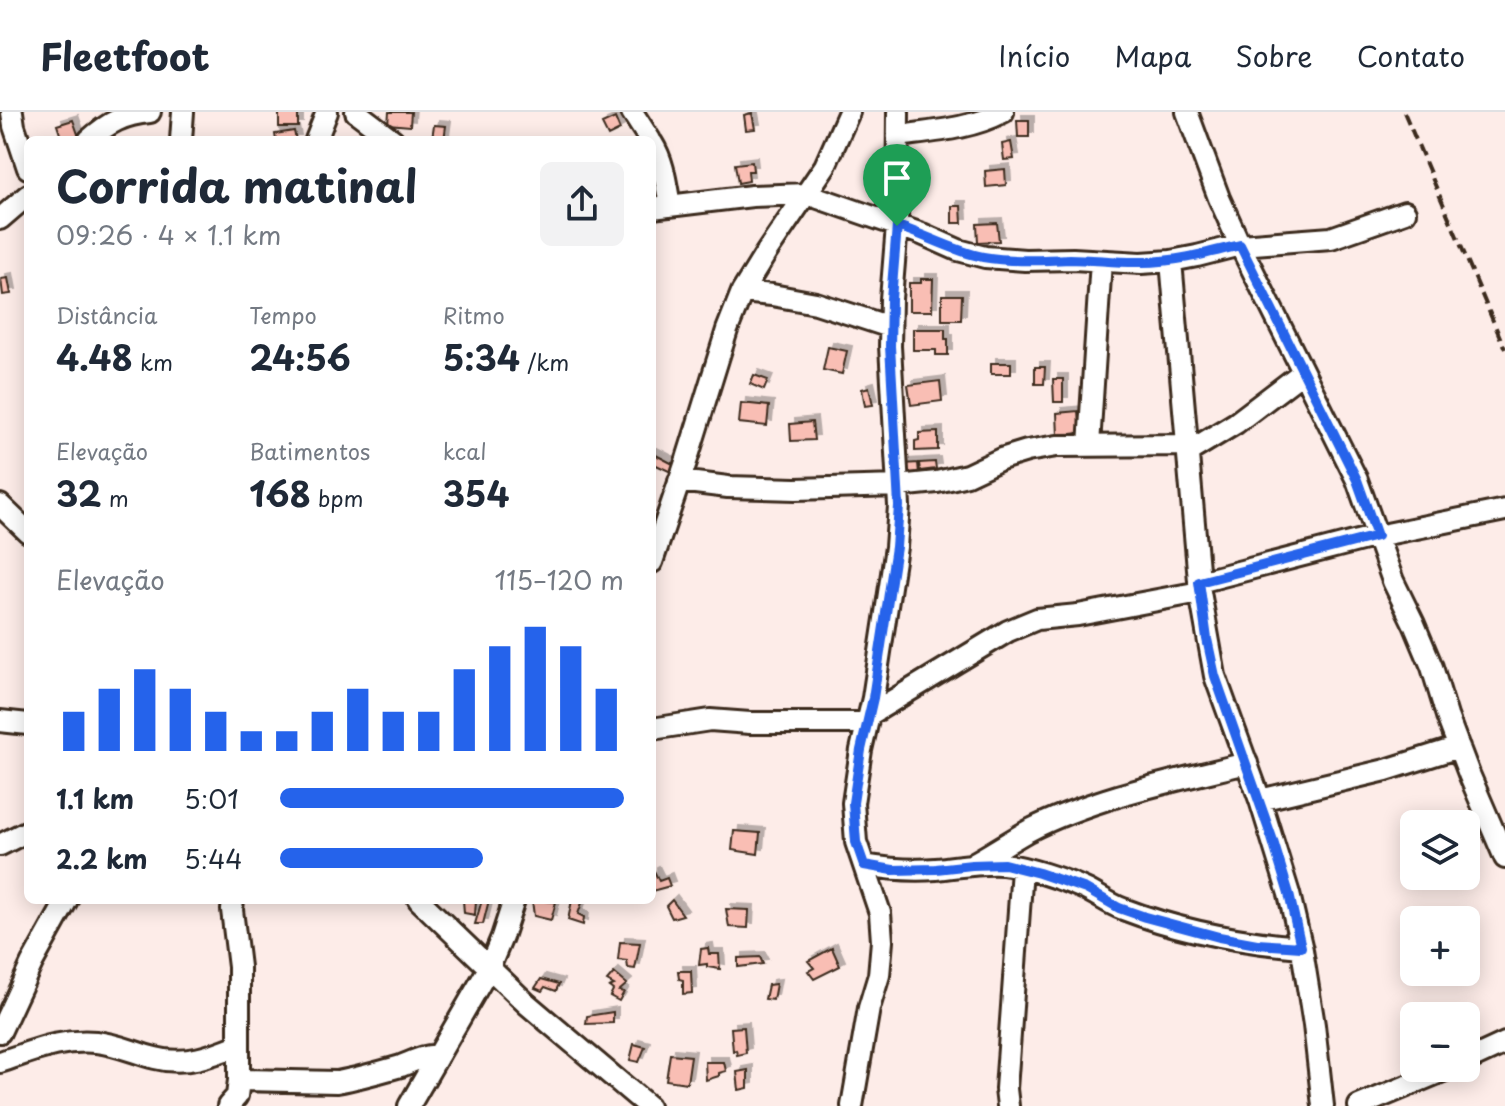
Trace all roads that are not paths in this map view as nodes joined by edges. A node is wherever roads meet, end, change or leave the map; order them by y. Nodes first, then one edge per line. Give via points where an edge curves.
1 (12, 112) edge
2 (150, 112) edge
3 (183, 112) edge
4 (327, 112) edge
5 (356, 112) edge
6 (632, 112) edge
7 (849, 112) edge
8 (898, 112) edge
9 (1003, 112) edge
10 (1187, 112) edge
11 (95, 136) edge
12 (181, 136) edge
13 (318, 136) edge
14 (388, 136) edge
15 (648, 136) edge
16 (898, 136) junction
17 (656, 150) edge
18 (24, 156) edge
19 (807, 194) junction
20 (24, 198) edge
21 (661, 207) edge
22 (1405, 212) dead end
23 (0, 219) edge
24 (897, 226) junction
25 (1240, 245) junction
26 (1101, 261) junction
27 (1171, 261) junction
28 (742, 292) junction
29 (890, 327) junction
30 (1303, 372) junction
31 (1089, 445) junction
32 (1188, 448) junction
33 (679, 481) junction
34 (898, 486) junction
35 (0, 505) edge
36 (1505, 510) edge
37 (24, 528) edge
38 (1377, 536) junction
39 (656, 550) edge
40 (1199, 587) junction
41 (868, 719) junction
42 (0, 721) edge
43 (24, 724) edge
44 (656, 728) edge
45 (1459, 747) junction
46 (1247, 763) junction
47 (1260, 800) junction
48 (24, 833) edge
49 (0, 845) edge
50 (1505, 858) edge
51 (864, 865) junction
52 (972, 865) junction
53 (1022, 869) junction
54 (65, 904) edge
55 (233, 904) edge
56 (423, 904) edge
57 (513, 904) edge
58 (1301, 947) junction
59 (489, 968) junction
60 (0, 1032) edge
61 (1505, 1043) edge
62 (238, 1045) junction
63 (1480, 1055) edge
64 (438, 1056) junction
65 (0, 1062) edge
66 (239, 1080) junction
67 (1416, 1082) edge
68 (228, 1106) edge
69 (409, 1106) edge
70 (648, 1106) edge
71 (852, 1106) edge
72 (1008, 1106) edge
73 (1323, 1106) edge
74 (1359, 1106) edge

1 - 18 street
2 - 11 street via 118,119
3 - 12 street
4 - 13 street
5 - 14 street
6 - 15 street
7 - 19 street
8 - 16 street
9 - 16 street via 970,125
10 - 25 street
16 - 24 street
17 - 21 street via 662,165
19 - 21 street
19 - 24 street
19 - 28 street
20 - 23 street
22 - 25 street via 1331,238
24 - 26 street via 985,257
24 - 29 street
25 - 27 street
25 - 30 street
26 - 27 street
26 - 31 street
27 - 32 street
28 - 29 street via 816,303
28 - 33 street
29 - 34 street
30 - 32 street via 1236,423
30 - 38 street via 1357,480
31 - 32 street
31 - 34 street via 1027,451 967,475
32 - 40 street
33 - 34 street via 783,489
33 - 39 street
34 - 41 street via 896,547
35 - 37 street
36 - 38 street
38 - 40 street
38 - 45 street
40 - 41 street via 1078,615 1037,619 1008,631
40 - 46 street via 1215,676
41 - 44 street via 710,720
41 - 51 street via 853,803
42 - 43 street
45 - 47 street
45 - 50 street
46 - 47 street
46 - 52 street via 1080,809
47 - 58 street
48 - 49 street
51 - 52 street via 893,870
51 - 71 street via 880,913 882,941
52 - 53 street
53 - 58 street via 1086,889 1145,917 1219,937
53 - 72 street
54 - 60 street
55 - 62 street
56 - 59 street
57 - 59 street
58 - 73 street
59 - 64 street
59 - 70 street
61 - 63 street
62 - 65 street via 182,1061 106,1043 72,1042 39,1047
62 - 66 street
64 - 66 street via 337,1082
64 - 69 street
66 - 68 street via 237,1096
67 - 74 street

